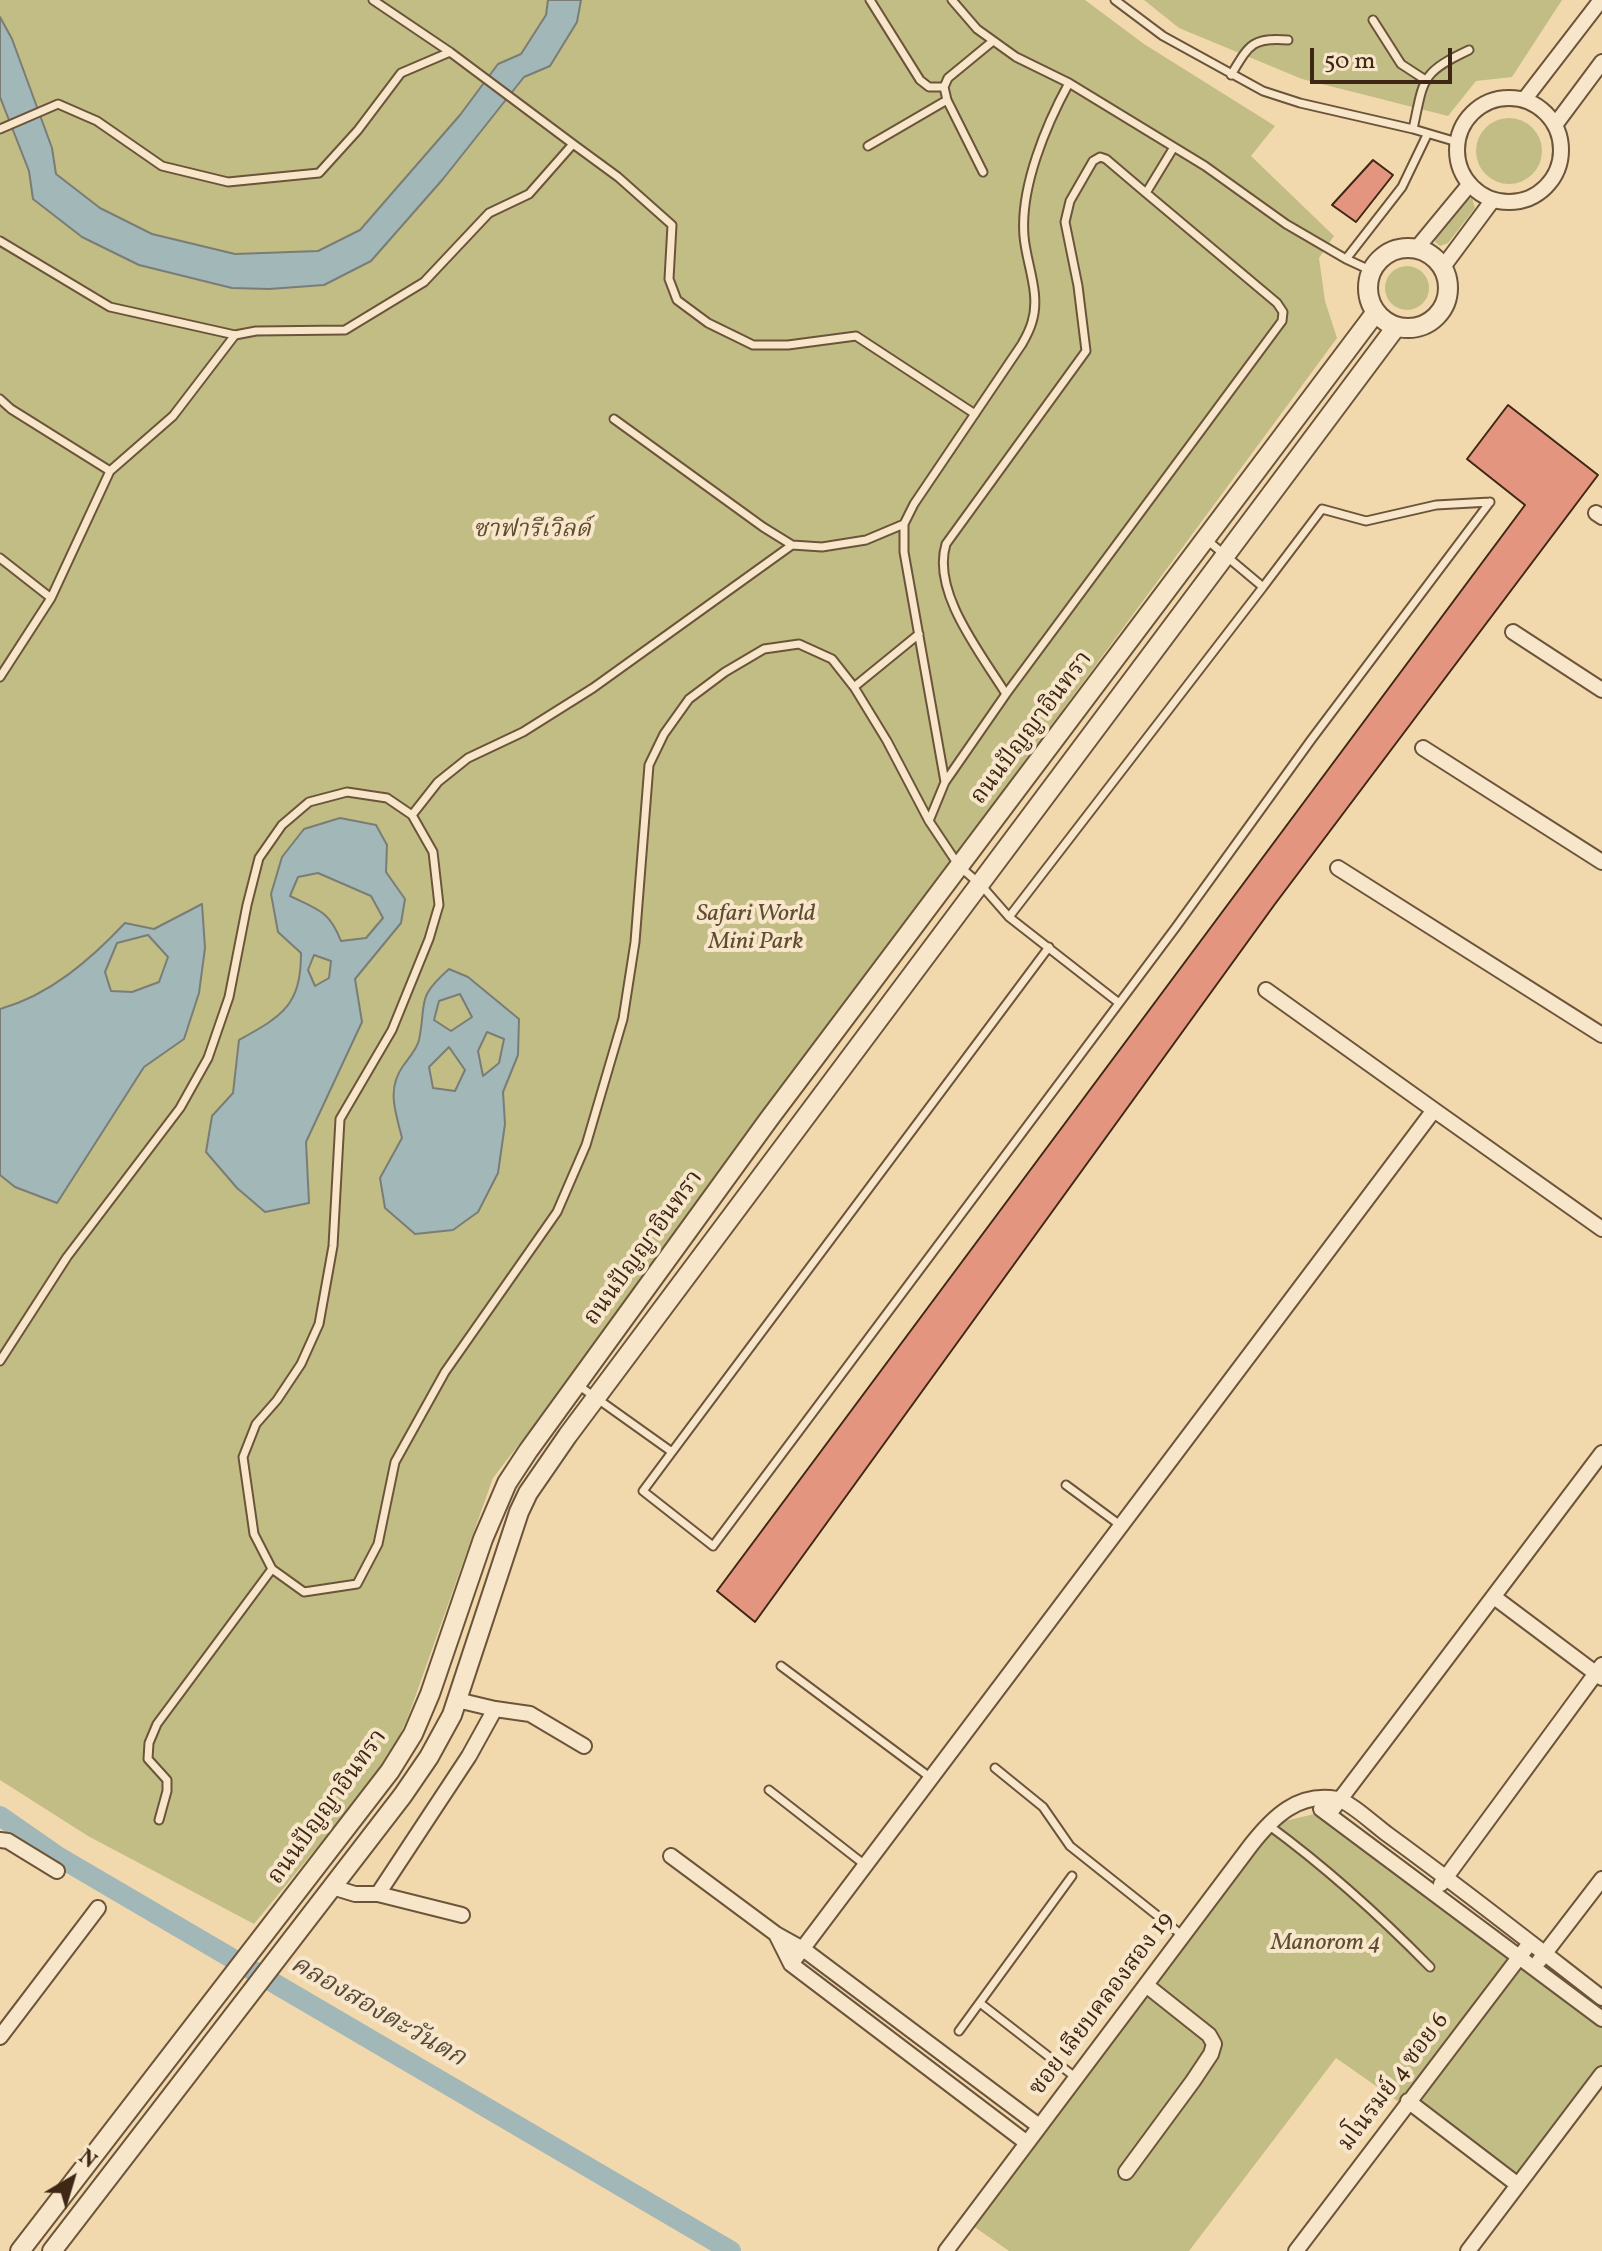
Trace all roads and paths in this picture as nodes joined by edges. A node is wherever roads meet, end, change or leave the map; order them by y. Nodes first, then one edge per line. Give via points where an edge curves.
1 (373, 0) edge
2 (870, 0) edge
3 (952, 0) edge
4 (1115, 0) edge
5 (1601, 0) edge
6 (1373, 20) dead end
7 (1288, 40) dead end
8 (993, 41) junction
9 (1469, 50) dead end
10 (450, 52) junction
11 (1602, 62) edge
12 (1231, 75) junction
13 (1424, 79) junction
14 (1069, 83) junction
15 (944, 87) junction
16 (947, 100) junction
17 (1524, 100) junction
18 (1555, 125) junction
19 (2, 128) edge
20 (1413, 129) junction
21 (1427, 135) junction
22 (1457, 142) junction
23 (573, 144) junction
24 (868, 146) dead end
25 (1174, 147) junction
26 (983, 172) dead end
27 (1469, 185) junction
28 (1146, 193) junction
29 (1492, 201) junction
30 (0, 241) edge
31 (1417, 248) junction
32 (1346, 259) junction
33 (1443, 267) junction
34 (1372, 271) junction
35 (1376, 312) junction
36 (1396, 327) junction
37 (235, 335) junction
38 (0, 399) edge
39 (975, 414) junction
40 (614, 419) dead end
41 (110, 471) junction
42 (904, 524) junction
43 (1206, 540) junction
44 (792, 545) junction
45 (1226, 555) junction
46 (0, 558) edge
47 (1263, 587) junction
48 (51, 598) junction
49 (1513, 632) dead end
50 (919, 634) junction
51 (0, 677) edge
52 (854, 687) junction
53 (1602, 690) edge
54 (1006, 694) junction
55 (1423, 748) dead end
56 (945, 782) junction
57 (412, 815) junction
58 (929, 821) junction
59 (1602, 862) edge
60 (959, 866) junction
61 (1338, 868) dead end
62 (981, 885) junction
63 (1009, 917) junction
64 (1049, 947) junction
65 (1266, 990) dead end
66 (1119, 1003) junction
67 (1602, 1035) edge
68 (1434, 1110) junction
69 (1602, 1229) edge
70 (0, 1361) edge
71 (575, 1384) junction
72 (595, 1396) junction
73 (672, 1452) junction
74 (1602, 1453) edge
75 (1066, 1485) dead end
76 (1122, 1527) junction
77 (272, 1569) junction
78 (1494, 1597) junction
79 (781, 1666) dead end
80 (1600, 1672) edge
81 (457, 1700) junction
82 (495, 1709) junction
83 (584, 1746) dead end
84 (995, 1768) dead end
85 (931, 1778) junction
86 (769, 1790) dead end
87 (1340, 1799) junction
88 (1307, 1800) junction
89 (1329, 1814) junction
90 (159, 1820) dead end
91 (1267, 1824) junction
92 (0, 1840) edge
93 (671, 1856) dead end
94 (867, 1866) junction
95 (57, 1871) dead end
96 (1072, 1876) dead end
97 (1446, 1877) junction
98 (1602, 1879) edge
99 (332, 1887) junction
100 (1435, 1893) junction
101 (378, 1894) junction
102 (98, 1908) dead end
103 (462, 1915) dead end
104 (776, 1934) junction
105 (1183, 1936) junction
106 (1530, 1943) junction
107 (803, 1949) junction
108 (1545, 1954) junction
109 (249, 1955) junction
110 (1519, 1956) junction
111 (791, 1964) junction
112 (1430, 1967) dead end
113 (1534, 1968) junction
114 (268, 1970) junction
115 (1146, 1985) junction
116 (1602, 1998) edge
117 (980, 2003) junction
118 (1602, 2019) edge
119 (959, 2031) dead end
120 (0, 2037) edge
121 (1602, 2074) edge
122 (1075, 2077) junction
123 (1408, 2101) junction
124 (1039, 2126) junction
125 (1027, 2143) junction
126 (1126, 2172) dead end
127 (1518, 2185) junction
128 (20, 2251) edge
129 (52, 2251) edge
130 (946, 2251) edge
131 (1296, 2251) edge
132 (1468, 2251) edge

1 - 10 lane
2 - 15 lane via 920,80 929,87
3 - 8 lane
4 - 12 lane via 1163,36
5 - 17 street
6 - 13 lane via 1401,64
7 - 12 lane via 1256,42
8 - 14 lane
8 - 15 lane
9 - 13 lane via 1444,61
10 - 19 lane via 401,73 319,173 228,182 162,166 97,121 58,104
10 - 23 lane
11 - 18 street
12 - 20 lane via 1300,103
13 - 20 lane
14 - 25 lane
14 - 39 lane via 1053,113 1025,205 1034,319
15 - 16 lane
16 - 24 lane
16 - 26 lane
17 - 18 street via 1542,109
17 - 22 street via 1502,98 1481,105 1464,121
18 - 29 street via 1562,145 1560,166 1550,184 1513,203
20 - 21 lane
21 - 22 lane
21 - 32 lane via 1402,187
22 - 27 street via 1458,165
23 - 37 lane via 529,194 489,213 424,282 345,330
23 - 39 lane via 672,225 669,279 677,300 708,323 753,345 856,336
25 - 28 lane
25 - 32 lane
27 - 29 street
27 - 31 street
28 - 54 lane via 1277,303 1282,321
28 - 54 lane via 1100,157 1070,201 1065,222 1086,351 946,544 943,564 954,610
29 - 33 street
30 - 37 lane via 110,307
31 - 33 street
31 - 34 street via 1387,253
32 - 34 lane
33 - 36 street via 1449,282 1441,313 1428,324
34 - 35 street via 1368,296
35 - 36 street
35 - 43 street, ถนนปัญญาอินทรา
36 - 45 street, ถนนปัญญาอินทรา
37 - 41 lane via 173,416
38 - 41 lane
39 - 42 lane
40 - 44 lane
41 - 48 lane
42 - 44 lane via 866,540 822,547
42 - 50 lane
43 - 45 lane
43 - 60 street, ถนนปัญญาอินทรา
44 - 57 lane via 593,688 523,732 468,758 438,782
45 - 47 lane
45 - 62 street, ถนนปัญญาอินทรา
46 - 48 lane
47 - 63 lane
47 - 66 lane via 1322,509 1366,521 1436,505 1490,502
48 - 51 lane
49 - 53 street
50 - 52 lane
50 - 56 lane
52 - 58 lane
52 - 77 lane via 832,659 799,644 764,649 689,699 664,734 649,765 635,942 623,1019 586,1145 557,1212 445,1372 395,1462 378,1544 357,1584 304,1592
54 - 56 lane
55 - 59 street
56 - 58 lane
57 - 70 lane via 387,798 347,792 309,802 282,825 259,858 229,997 208,1058 180,1108 67,1257
57 - 77 lane via 433,852 439,905 392,1030 340,1119 333,1246 319,1324 301,1364 256,1424 243,1457 254,1534
58 - 60 lane
60 - 62 lane
60 - 71 street, ถนนปัญญาอินทรา
61 - 67 street
62 - 63 lane
62 - 72 street, ถนนปัญญาอินทรา
63 - 64 lane
64 - 66 lane
64 - 73 lane
65 - 68 street
66 - 73 lane via 713,1546 643,1491
68 - 69 street
68 - 76 street
71 - 72 lane
71 - 109 street, ถนนปัญญาอินทรา via 507,1483 413,1734
72 - 73 lane
72 - 81 street, ถนนปัญญาอินทรา via 519,1512
74 - 78 street
75 - 76 lane
76 - 85 street
77 - 90 lane via 157,1724 148,1759 167,1780
78 - 80 street
78 - 87 street
79 - 85 lane
80 - 97 street
81 - 82 street
81 - 99 street, ถนนปัญญาอินทรา via 429,1757
82 - 83 street via 530,1714
82 - 101 street
84 - 105 lane via 1043,1807 1070,1846
85 - 94 street
86 - 94 lane
87 - 88 street, ซอย เลียบคลองสอง 19
87 - 89 street
87 - 97 street
88 - 89 street
88 - 91 street, ซอย เลียบคลองสอง 19 via 1282,1810
89 - 100 street
91 - 105 street, ซอย เลียบคลองสอง 19
91 - 112 lane via 1328,1869
92 - 95 street
93 - 104 street
94 - 107 street
96 - 117 lane
97 - 100 street
97 - 106 street
98 - 108 street
99 - 101 street
99 - 114 street, ถนนปัญญาอินทรา
100 - 110 street
101 - 103 street
102 - 120 street
104 - 107 street
104 - 111 street
105 - 115 street, ซอย เลียบคลองสอง 19
106 - 108 street
106 - 110 street, มโนรมย์ 4 ซอย 6
107 - 111 street
107 - 124 street
108 - 113 street
108 - 116 street
109 - 114 street
109 - 128 street, ถนนปัญญาอินทรา
110 - 113 street
110 - 123 street, มโนรมย์ 4 ซอย 6
111 - 125 street
113 - 118 street
114 - 129 street, ถนนปัญญาอินทรา
115 - 122 street, ซอย เลียบคลองสอง 19
115 - 126 street via 1214,2044
117 - 119 lane
117 - 122 lane
121 - 127 street
122 - 124 street, ซอย เลียบคลองสอง 19
123 - 127 street
123 - 131 street, มโนรมย์ 4 ซอย 6
124 - 125 street, ซอย เลียบคลองสอง 19
125 - 130 street, ซอย เลียบคลองสอง 19
127 - 132 street

